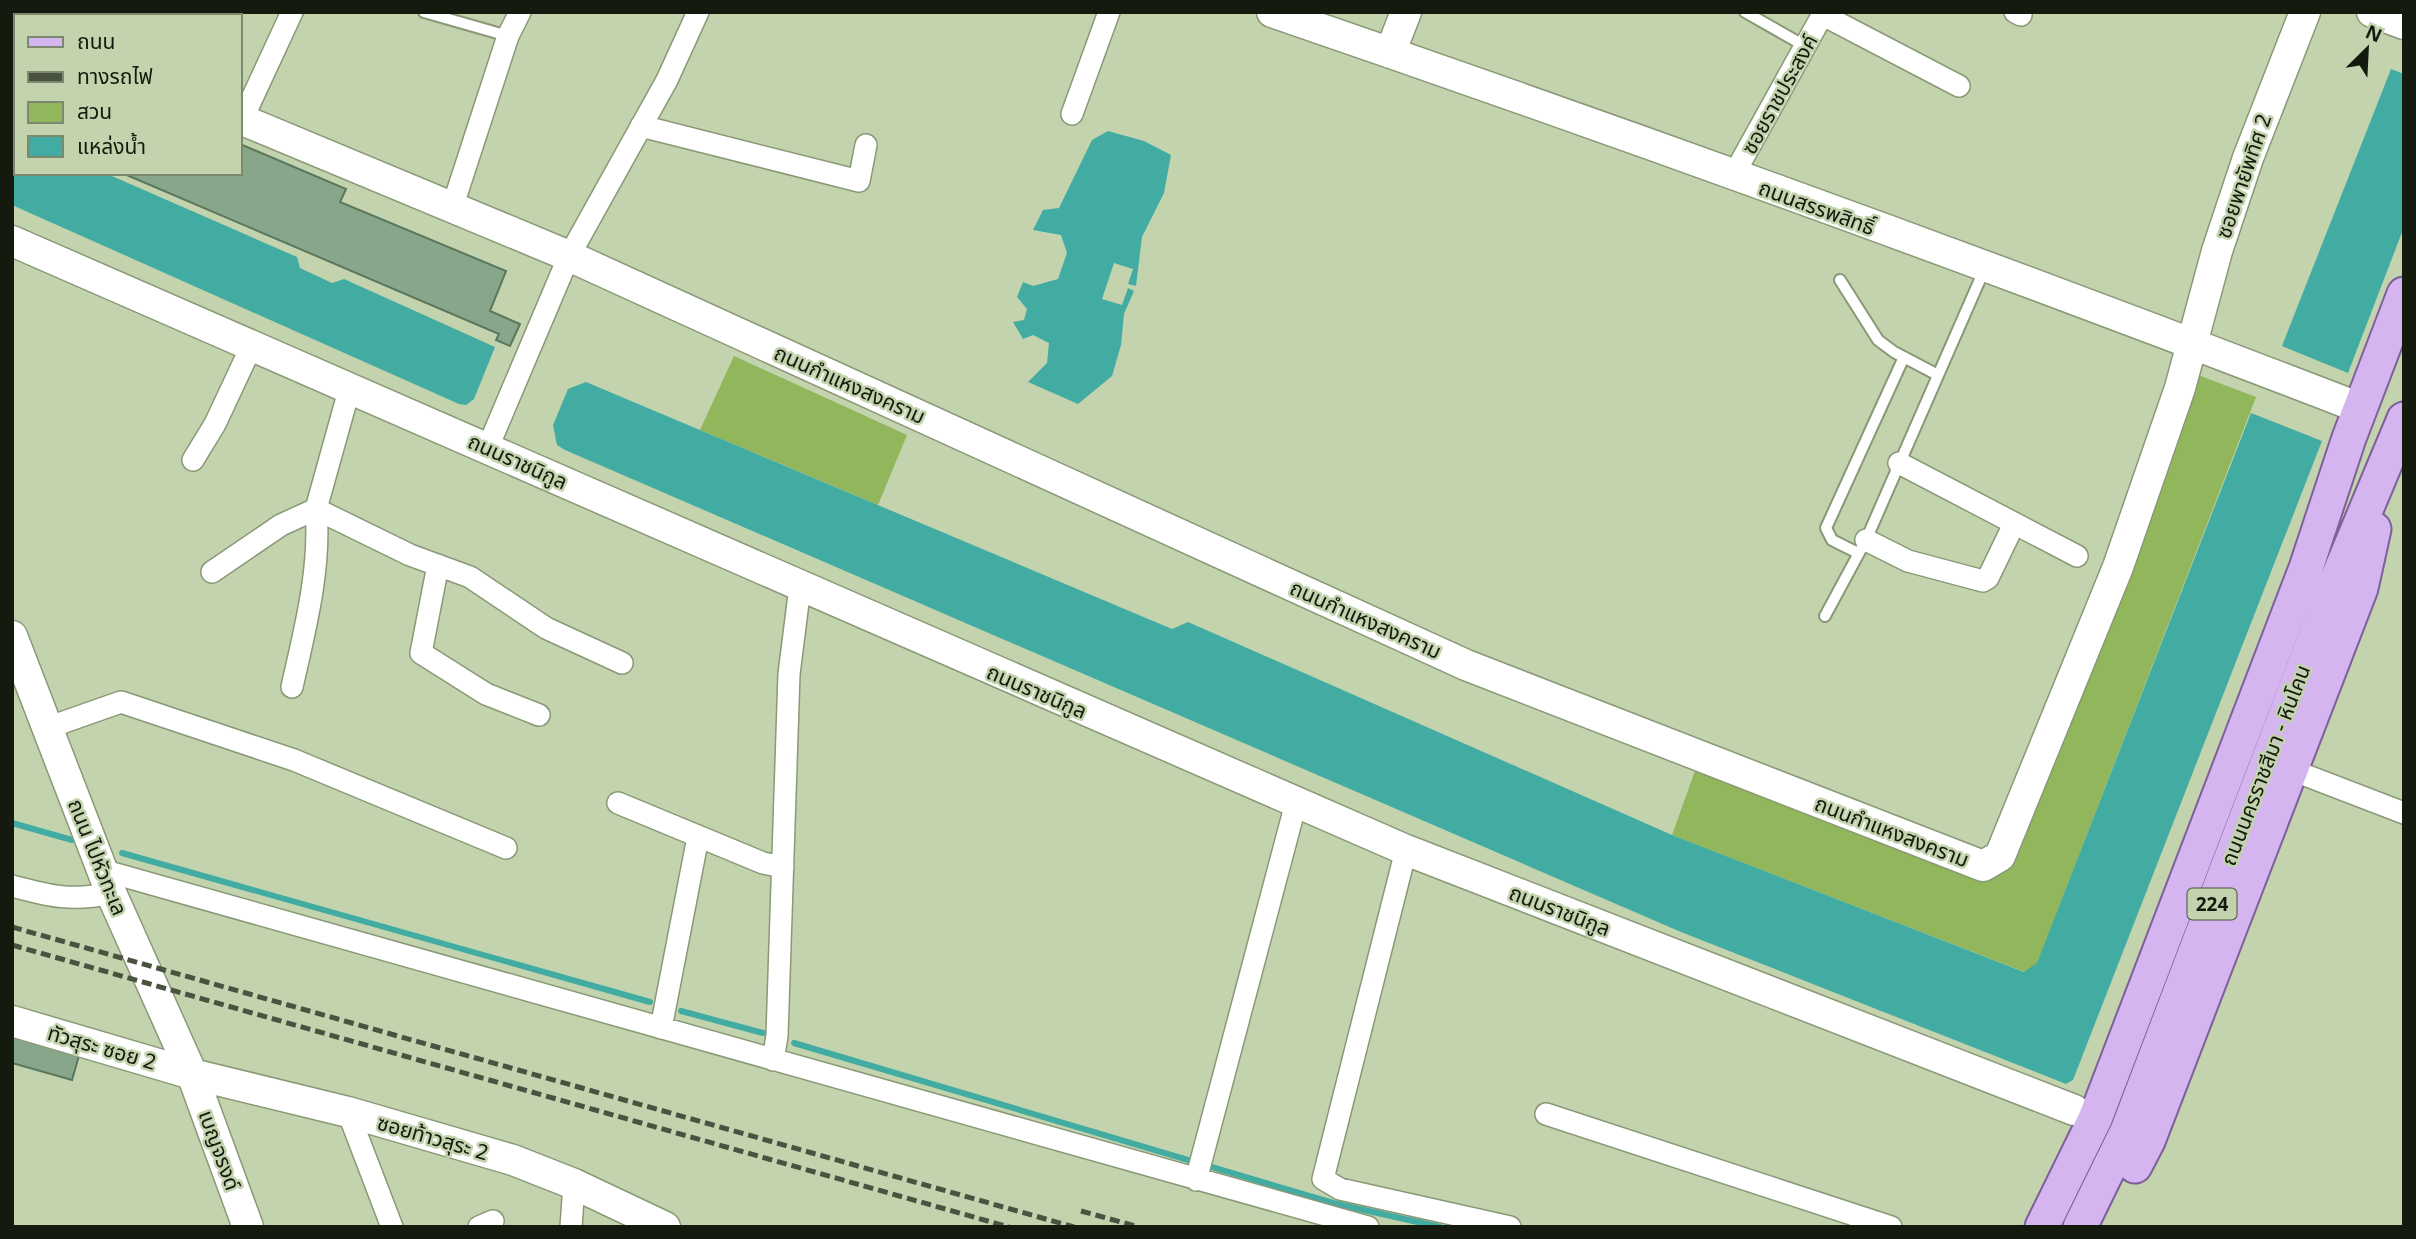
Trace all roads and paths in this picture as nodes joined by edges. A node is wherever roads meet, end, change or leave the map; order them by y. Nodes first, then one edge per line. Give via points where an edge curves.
1 (292, 12) edge
2 (424, 12) edge
3 (520, 12) edge
4 (698, 12) edge
5 (1109, 12) edge
6 (1272, 12) edge
7 (1406, 12) edge
8 (1745, 12) edge
9 (2305, 12) edge
10 (2372, 12) edge
11 (1824, 14) edge
12 (2404, 24) edge
13 (508, 36) junction
14 (1805, 46) junction
15 (1390, 53) junction
16 (1959, 86) dead end
17 (1072, 114) dead end
18 (242, 117) edge
19 (242, 119) edge
20 (642, 126) junction
21 (866, 145) dead end
22 (1733, 176) junction
23 (452, 208) junction
24 (12, 241) edge
25 (569, 256) junction
26 (1984, 268) junction
27 (1840, 280) dead end
28 (2404, 293) edge
29 (2191, 343) junction
30 (252, 345) junction
31 (1904, 357) junction
32 (1936, 374) junction
33 (350, 387) junction
34 (2404, 419) edge
35 (2354, 423) junction
36 (488, 447) junction
37 (2391, 451) junction
38 (192, 460) dead end
39 (1899, 463) junction
40 (316, 509) junction
41 (2014, 524) junction
42 (1862, 546) junction
43 (2077, 556) dead end
44 (438, 565) junction
45 (212, 572) dead end
46 (2321, 573) junction
47 (800, 587) junction
48 (1825, 616) dead end
49 (12, 636) edge
50 (622, 663) dead end
51 (292, 687) dead end
52 (539, 715) dead end
53 (47, 728) junction
54 (2292, 770) junction
55 (618, 803) dead end
56 (1296, 803) junction
57 (2404, 813) edge
58 (698, 837) junction
59 (506, 848) dead end
60 (1406, 850) junction
61 (783, 867) junction
62 (107, 882) junction
63 (12, 886) edge
64 (12, 1021) edge
65 (661, 1028) junction
66 (773, 1060) junction
67 (192, 1074) junction
68 (2074, 1110) junction
69 (348, 1112) junction
70 (1546, 1114) dead end
71 (1199, 1170) junction
72 (574, 1184) junction
73 (248, 1227) edge
74 (392, 1227) edge
75 (570, 1227) edge
76 (665, 1227) edge
77 (1368, 1227) edge
78 (1510, 1227) edge
79 (1891, 1227) edge
80 (2019, 1227) edge
81 (2042, 1227) edge
82 (2080, 1227) edge
83 (2105, 1227) edge

1 - 18 street
2 - 13 lane
3 - 13 street
4 - 20 street
5 - 17 street
6 - 15 street, ถนนสรรพสิทธิ์
7 - 15 street
8 - 14 lane
9 - 29 street, ซอยพายัพทิศ 2 via 2248,158
10 - 12 street
11 - 14 street, ซอยราชประสงค์
11 - 16 street
13 - 23 street
14 - 22 street, ซอยราชประสงค์
15 - 22 street, ถนนสรรพสิทธิ์
19 - 23 street, ถนนกำแหงสงคราม
20 - 21 street via 859,181
20 - 25 street
22 - 26 street, ถนนสรรพสิทธิ์
23 - 25 street, ถนนกำแหงสงคราม
24 - 30 street, ถนนราชนิกูล
25 - 29 street, ถนนกำแหงสงคราม via 1466,665 1983,866 2000,856 2118,567
25 - 36 street
26 - 29 street, ถนนสรรพสิทธิ์
26 - 32 lane
27 - 31 lane via 1878,340
28 - 35 main road
29 - 35 street, ถนนสรรพสิทธิ์
30 - 33 street, ถนนราชนิกูล
30 - 38 street via 215,424
31 - 32 lane
31 - 42 lane via 1826,528 1832,540
32 - 39 lane
33 - 36 street, ถนนราชนิกูล
33 - 40 street
34 - 37 main road, ถนนนครราชสีมา - หินโคน / 224
35 - 46 main road
35 - 68 main road via 2285,560
36 - 47 street, ถนนราชนิกูล
37 - 46 main road, ถนนนครราชสีมา - หินโคน / 224
37 - 54 main road via 2361,588
39 - 41 street
39 - 42 lane
40 - 44 street
40 - 45 street via 281,525
40 - 51 street via 319,539
41 - 42 street via 1983,581
41 - 43 street
42 - 48 lane
44 - 50 street via 470,577 546,628
44 - 52 street via 421,653 486,694
46 - 81 main road via 2095,1119
46 - 82 main road, ถนนนครราชสีมา - หินโคน / 224 via 2127,1131
47 - 56 street, ถนนราชนิกูล
47 - 61 street via 789,674
49 - 53 street, ถนน ไปหัวทะเล
53 - 59 street via 121,702 294,760
53 - 62 street, ถนน ไปหัวทะเล
54 - 57 street
54 - 83 main road via 2148,1141
55 - 58 street
56 - 60 street, ถนนราชนิกูล
56 - 71 street
58 - 61 street
58 - 65 street
60 - 68 street, ถนนราชนิกูล
60 - 78 street via 1323,1179 1340,1189
61 - 66 street
62 - 63 street via 84,900 55,898
62 - 65 street
62 - 67 street, ถนน ไปหัวทะเล
64 - 67 street, ทัวสุระ ซอย 2
65 - 66 street
66 - 71 street
67 - 69 street, ซอยท้าวสุระ 2
67 - 73 street, เบญจรงด์
68 - 80 main road
69 - 72 street, ซอยท้าวสุระ 2 via 513,1160
69 - 74 street
70 - 79 street
71 - 77 street
72 - 75 street
72 - 76 street, ซอยท้าวสุระ 2

